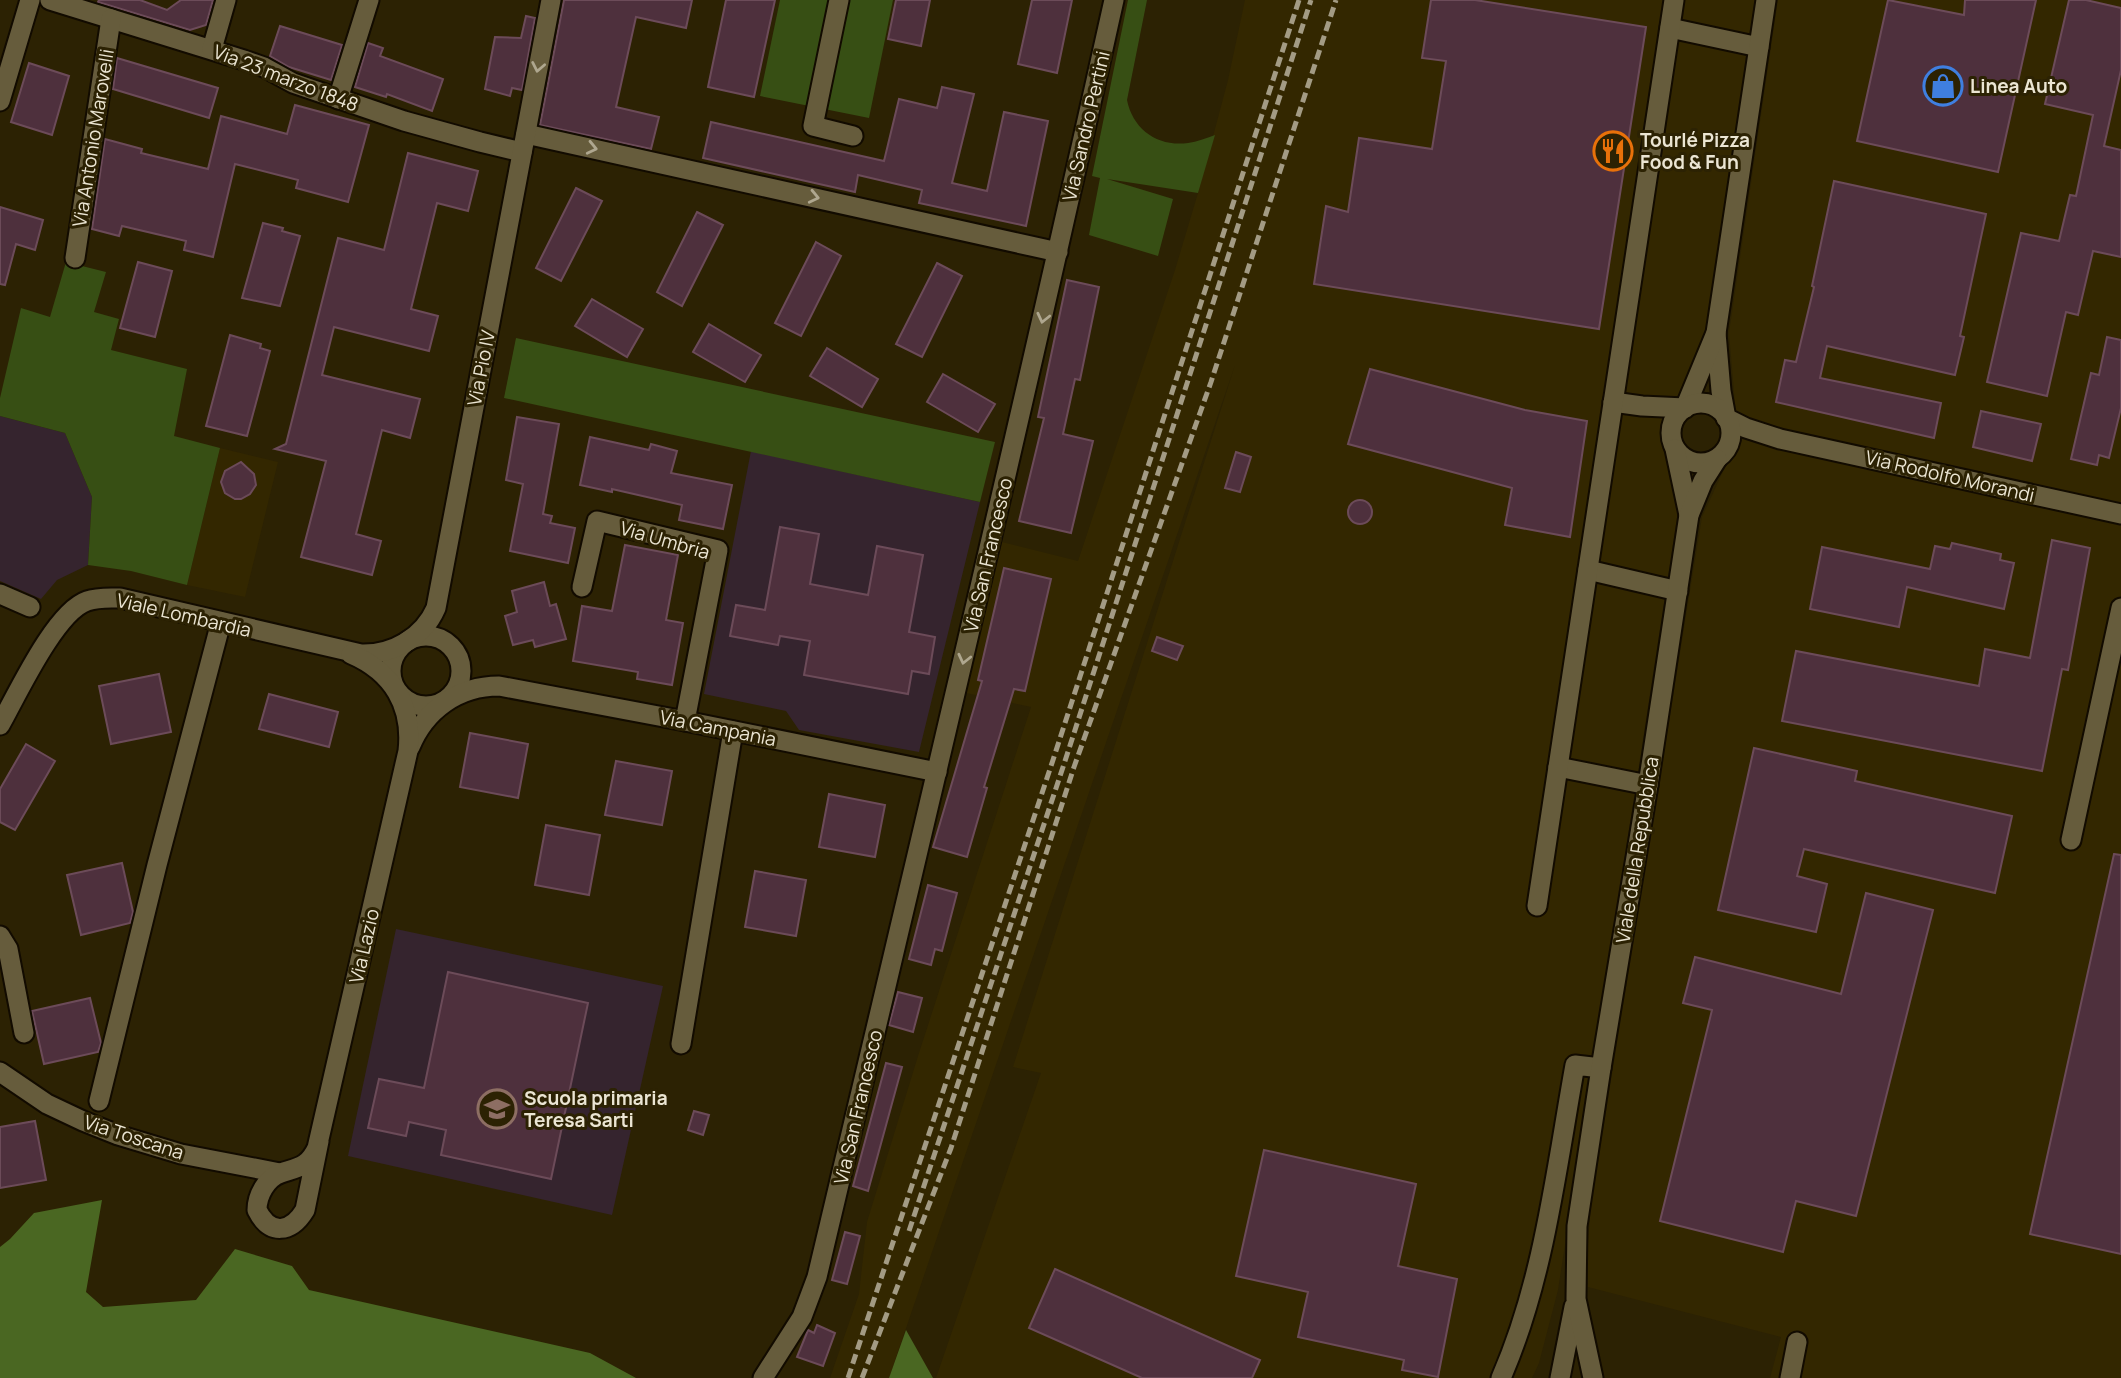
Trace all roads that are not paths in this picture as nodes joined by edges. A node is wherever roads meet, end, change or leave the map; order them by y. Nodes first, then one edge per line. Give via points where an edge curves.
1 (30, 0) edge
2 (50, 0) edge
3 (226, 0) edge
4 (369, 0) edge
5 (551, 0) edge
6 (839, 0) edge
7 (1114, 0) edge
8 (1674, 0) edge
9 (1766, 0) edge
10 (111, 19) junction
11 (1670, 27) junction
12 (1759, 47) junction
13 (212, 49) junction
14 (338, 99) junction
15 (0, 101) edge
16 (853, 136) dead end
17 (524, 143) junction
18 (1059, 251) junction
19 (75, 258) dead end
20 (1716, 333) junction
21 (1613, 402) junction
22 (1642, 406) junction
23 (1685, 408) junction
24 (1726, 418) junction
25 (1780, 439) junction
26 (1673, 444) junction
27 (1721, 455) junction
28 (2121, 514) edge
29 (1689, 516) junction
30 (1588, 570) junction
31 (582, 587) dead end
32 (1678, 591) junction
33 (0, 594) edge
34 (437, 602) junction
35 (30, 607) dead end
36 (2121, 608) edge
37 (221, 622) junction
38 (405, 642) junction
39 (455, 651) junction
40 (350, 653) junction
41 (499, 686) junction
42 (398, 692) junction
43 (448, 699) junction
44 (685, 721) junction
45 (0, 725) edge
46 (733, 731) junction
47 (408, 751) junction
48 (1558, 767) junction
49 (937, 772) junction
50 (1648, 785) junction
51 (2071, 841) dead end
52 (1537, 906) dead end
53 (0, 936) edge
54 (24, 1033) dead end
55 (681, 1044) dead end
56 (1601, 1068) junction
57 (0, 1072) edge
58 (99, 1101) dead end
59 (319, 1141) junction
60 (280, 1173) junction
61 (1546, 1225) junction
62 (1577, 1226) junction
63 (1576, 1300) junction
64 (1797, 1342) dead end
65 (1565, 1352) junction
66 (763, 1378) edge
67 (1501, 1378) edge
68 (1560, 1378) edge
69 (1572, 1378) edge
70 (1593, 1378) edge
71 (1790, 1378) edge

1 - 15 street
2 - 10 street, Via 23 marzo 1848
3 - 13 street
4 - 14 street
5 -> 17 street, Via Pio IV
6 - 16 street via 813,126
7 - 18 street, Via Sandro Pertini
8 - 11 street
9 - 12 street, Viale della Repubblica
10 - 13 street, Via 23 marzo 1848
10 - 19 street, Via Antonio Marovelli
11 - 12 street
11 - 21 street
12 - 20 street, Viale della Repubblica
13 - 14 street, Via 23 marzo 1848
14 - 17 street, Via 23 marzo 1848 via 432,129
17 -> 18 street
17 - 34 street, Via Pio IV
18 -> 49 street, Via San Francesco
20 - 23 street, Viale della Repubblica
20 - 24 street, Viale della Repubblica
21 - 22 street
21 - 30 street
22 - 23 street
22 - 26 street
23 - 24 street via 1712,405
23 - 26 street, Viale della Repubblica via 1673,421
24 - 25 street, Via Rodolfo Morandi
24 - 27 street, Viale della Repubblica via 1731,435
25 - 27 street, Via Rodolfo Morandi
25 - 28 street, Via Rodolfo Morandi
26 - 27 street via 1681,456 1698,463
26 - 29 street, Viale della Repubblica
27 - 29 street, Viale della Repubblica via 1703,481
29 - 32 street, Viale della Repubblica
30 - 32 street
30 - 48 street
31 - 44 street, Via Umbria via 597,521 718,550
32 - 50 street, Viale della Repubblica
33 - 35 street
34 - 38 street, Via Pio IV via 424,628
34 - 39 street, Via Pio IV via 443,631
36 - 51 street
37 - 40 street, Viale Lombardia
37 - 45 street, Viale Lombardia via 120,598 83,602 57,627
37 - 58 street
38 - 39 street via 431,636
38 - 40 street, Viale Lombardia via 381,653
38 - 42 street via 391,666
39 - 41 street, Via Campania via 482,677
39 - 43 street via 461,679
40 - 42 street, Viale Lombardia via 378,670
41 - 43 street, Via Campania via 478,687
41 - 44 street, Via Campania
42 - 43 street via 408,702 422,706
42 - 47 street, Via Lazio via 408,721
43 - 47 street, Via Lazio via 423,724
44 - 46 street, Via Campania
46 - 49 street, Via Campania
46 - 55 street
47 - 59 street, Via Lazio
48 - 50 street
48 - 52 street
49 - 66 street, Via San Francesco via 817,1277 802,1317
50 - 56 street, Viale della Repubblica
53 - 54 street via 8,949
56 - 61 street via 1575,1065
56 - 62 street, Viale della Repubblica
57 - 60 street, Via Toscana via 67,1114 118,1135 166,1150
59 - 60 street, Via Lazio via 316,1152 301,1167
59 - 60 street, Via Lazio via 305,1210 295,1224 283,1229 264,1221 257,1210 262,1190
61 - 62 street
61 - 67 street via 1535,1277
62 - 63 street, Viale della Repubblica
63 - 65 street
63 - 70 street
64 - 71 street
65 - 68 street
65 - 69 street

